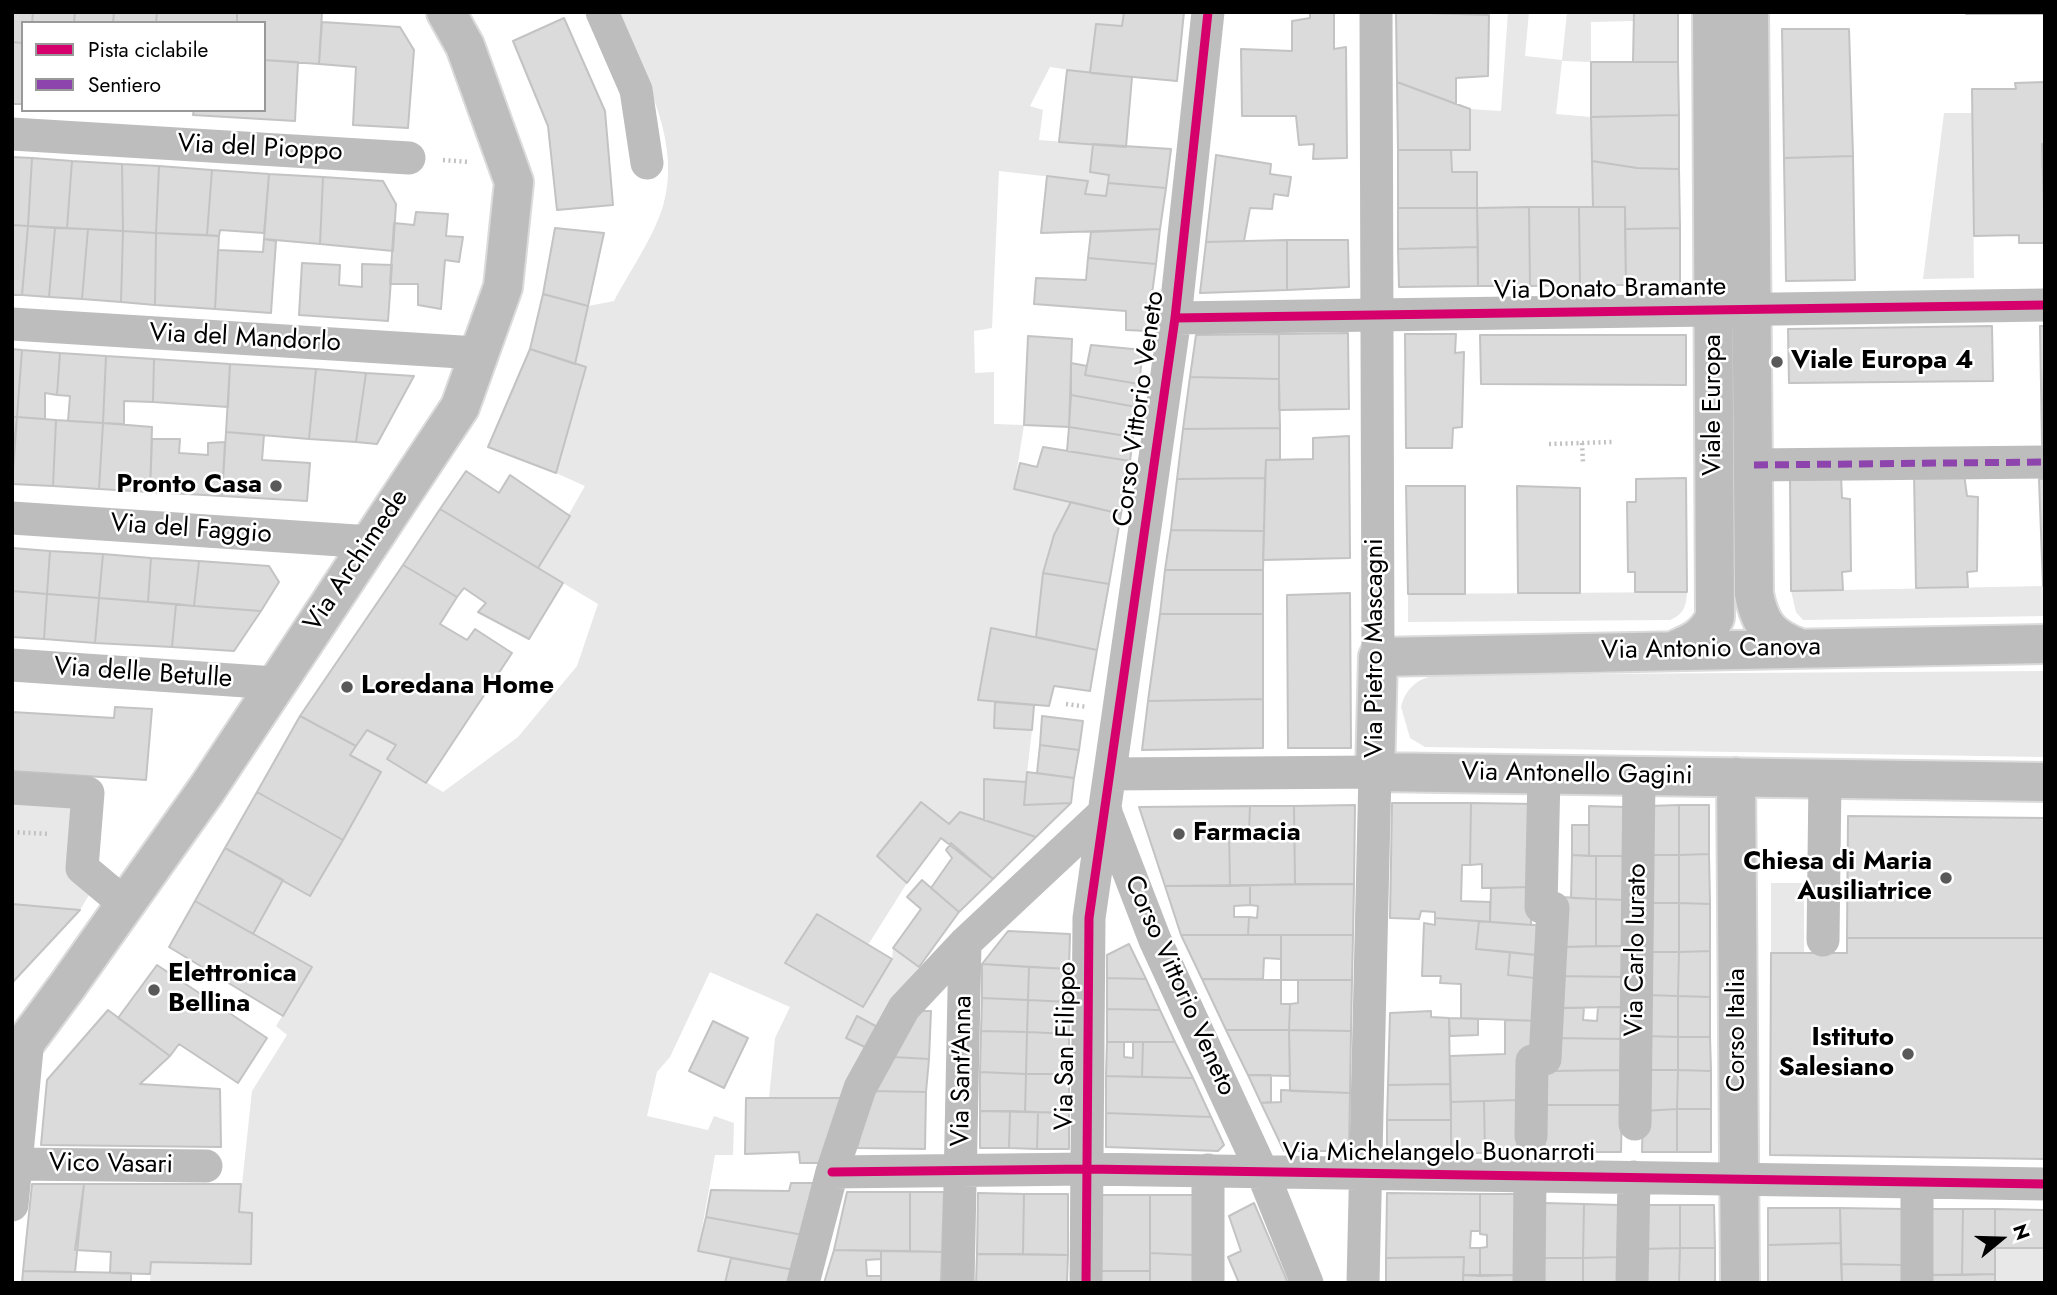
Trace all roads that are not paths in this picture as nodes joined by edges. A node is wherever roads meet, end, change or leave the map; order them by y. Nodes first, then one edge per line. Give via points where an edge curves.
1 (446, 12) edge
2 (602, 12) edge
3 (1208, 12) edge
4 (1376, 12) edge
5 (1712, 12) edge
6 (1749, 12) edge
7 (12, 134) edge
8 (409, 158) road end
9 (647, 163) dead end
10 (2045, 305) edge
11 (1752, 308) junction
12 (1713, 309) junction
13 (1377, 315) junction
14 (1175, 318) junction
15 (12, 324) edge
16 (477, 353) junction
17 (2045, 462) edge
18 (1754, 465) junction
19 (12, 518) edge
20 (371, 542) junction
21 (2045, 644) edge
22 (1799, 648) junction
23 (1675, 650) junction
24 (1378, 657) junction
25 (12, 665) edge
26 (275, 683) junction
27 (1376, 772) junction
28 (1110, 774) junction
29 (1544, 775) junction
30 (1639, 776) junction
31 (1735, 777) junction
32 (1825, 779) junction
33 (2045, 782) edge
34 (12, 788) edge
35 (1106, 811) junction
36 (125, 904) junction
37 (1823, 940) dead end
38 (965, 943) junction
39 (20, 1047) edge
40 (1635, 1124) dead end
41 (1531, 1136) dead end
42 (16, 1164) junction
43 (206, 1166) dead end
44 (1087, 1169) junction
45 (1208, 1170) junction
46 (960, 1171) junction
47 (832, 1172) junction
48 (1366, 1173) junction
49 (1263, 1174) junction
50 (1530, 1175) junction
51 (1634, 1177) junction
52 (1739, 1179) junction
53 (1917, 1182) junction
54 (2045, 1184) edge
55 (12, 1205) edge
56 (803, 1283) edge
57 (958, 1283) edge
58 (1086, 1283) edge
59 (1208, 1283) edge
60 (1307, 1283) edge
61 (1363, 1283) edge
62 (1530, 1283) edge
63 (1632, 1283) edge
64 (1740, 1283) edge
65 (1917, 1283) edge

1 - 16 main road, Via Archimede via 465,47 513,183 503,287
2 - 9 street via 636,90
3 - 14 street, Corso Vittorio Veneto
4 - 13 street, Via Pietro Mascagni
5 - 12 main road, Viale Europa
6 - 11 main road, Viale Europa
7 - 8 street, Via del Pioppo
10 - 11 street, Via Donato Bramante
11 - 12 street, Via Donato Bramante
11 - 18 main road, Viale Europa
12 - 13 street, Via Donato Bramante
12 - 23 main road, Viale Europa via 1715,617 1709,631 1696,642
13 - 14 street, Via Donato Bramante
13 - 24 street, Via Pietro Mascagni
14 - 28 street, Corso Vittorio Veneto
15 - 16 street, Via del Mandorlo
16 - 20 main road, Via Archimede via 460,407
17 - 18 street
18 - 22 main road, Viale Europa via 1754,594 1759,615 1766,631
19 - 20 street, Via del Faggio
20 - 26 main road, Via Archimede
21 - 22 main road, Via Antonio Canova
22 - 23 main road, Via Antonio Canova
23 - 24 main road, Via Antonio Canova
24 - 27 main road, Via Pietro Mascagni
25 - 26 street, Via delle Betulle
26 - 36 main road, Via Archimede
27 - 28 street, Via Antonello Gagini
27 - 29 main road, Via Antonello Gagini
27 - 48 street, Via Pietro Mascagni
28 - 35 street, Corso Vittorio Veneto
29 - 30 main road, Via Antonello Gagini
29 - 41 street via 1541,906 1553,908 1545,1059 1532,1061
30 - 31 main road, Via Antonello Gagini
30 - 40 street, Via Carlo Iurato
31 - 32 main road, Via Antonello Gagini
31 - 52 main road, Corso Italia
32 - 33 main road, Via Antonello Gagini
32 - 37 street
34 - 36 street via 88,793 82,868
35 - 38 street
35 - 44 street, Via San Filippo via 1089,918
35 - 49 street, Corso Vittorio Veneto via 1155,940
36 - 39 main road, Via Archimede
38 - 46 street, Via Sant'Anna
38 - 47 street via 904,1007 860,1088
39 - 42 street
42 - 43 street, Vico Vasari
42 - 55 street
44 - 45 street, Via Michelangelo Buonarroti
44 - 46 street, Via Michelangelo Buonarroti
44 - 58 street, Via San Filippo
45 - 49 street, Via Michelangelo Buonarroti
45 - 59 street
46 - 47 street, Via Michelangelo Buonarroti
46 - 57 street, Via Sant'Anna
47 - 56 street
48 - 49 street, Via Michelangelo Buonarroti
48 - 50 street, Via Michelangelo Buonarroti
48 - 61 street, Via Pietro Mascagni
49 - 60 street, Corso Vittorio Veneto
50 - 51 street, Via Michelangelo Buonarroti
50 - 62 street
51 - 52 street, Via Michelangelo Buonarroti
51 - 63 street
52 - 53 street, Via Michelangelo Buonarroti
52 - 64 main road, Corso Italia
53 - 54 street, Via Michelangelo Buonarroti
53 - 65 street

